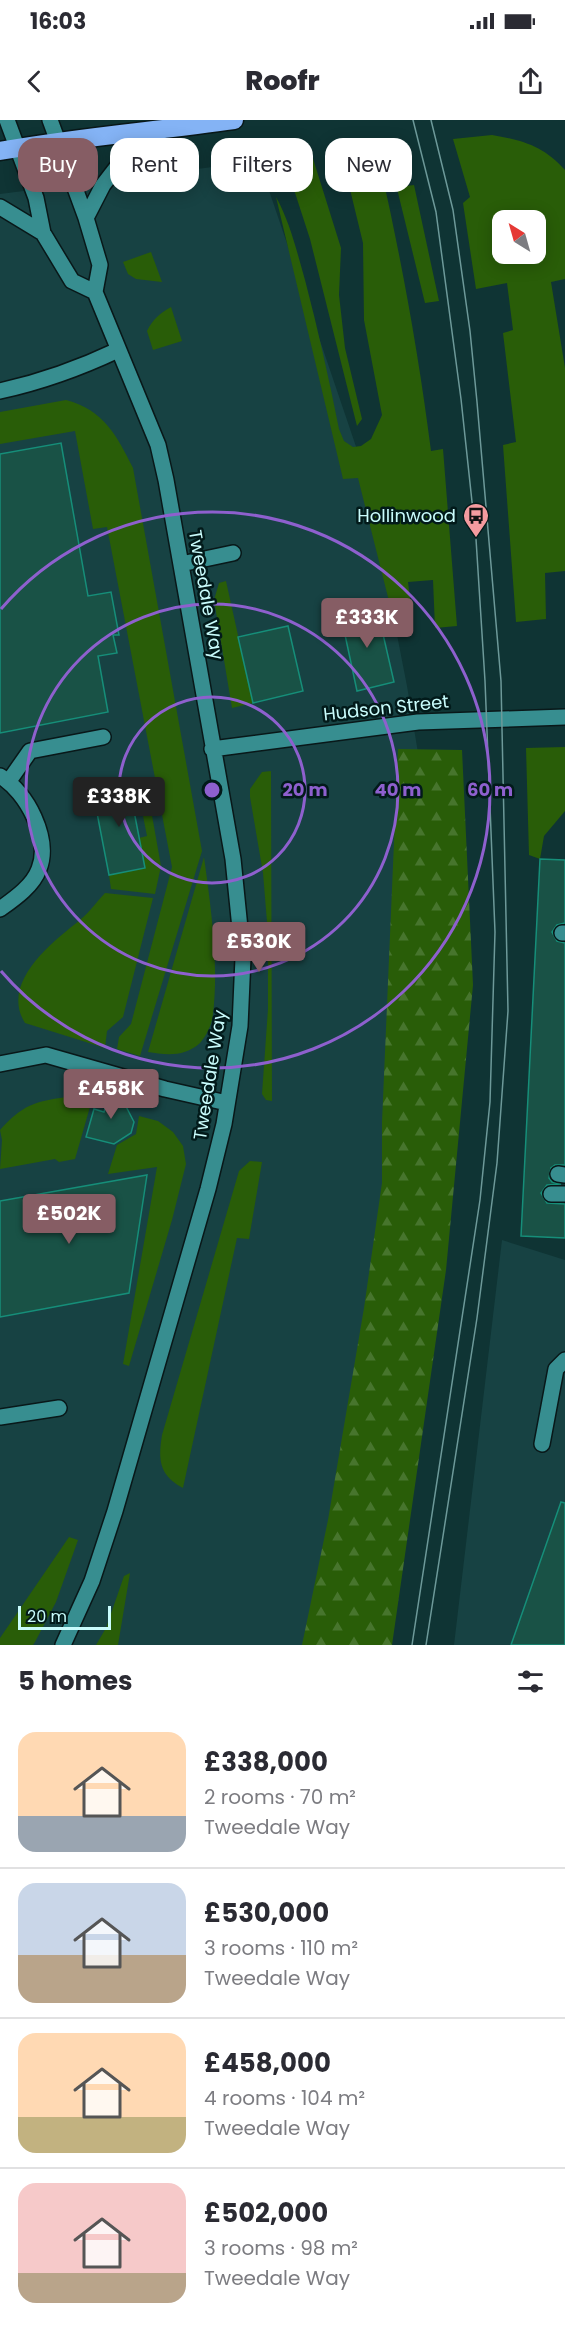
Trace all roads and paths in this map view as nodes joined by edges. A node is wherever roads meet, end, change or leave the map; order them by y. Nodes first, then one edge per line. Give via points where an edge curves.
1 (8, 120) edge
2 (50, 120) edge
3 (234, 120) edge
4 (163, 130) junction
5 (56, 138) edge
6 (78, 138) edge
7 (18, 148) joint
8 (0, 151) edge
9 (34, 192) edge
10 (76, 192) edge
11 (0, 207) edge
12 (86, 218) junction
13 (43, 233) junction
14 (95, 292) junction
15 (118, 350) junction
16 (0, 391) edge
17 (233, 553) dead end
18 (181, 564) junction
19 (564, 717) edge
20 (103, 737) dead end
21 (212, 749) junction
22 (4, 779) edge
23 (0, 909) edge
24 (0, 1064) edge
25 (227, 1103) junction
26 (565, 1360) edge
27 (59, 1408) dead end
28 (0, 1417) edge
29 (542, 1444) dead end
30 (63, 1645) edge

1 - 7 street
2 - 5 street, Tweedale Way
3 - 4 highway
4 - 6 highway
4 - 12 street via 120,163
7 - 8 highway
9 - 13 street
10 - 12 street, Tweedale Way
11 - 13 street
12 - 14 street, Tweedale Way via 100,265
13 - 14 street via 72,281
14 - 15 street, Tweedale Way
15 - 16 street via 35,384
15 - 18 street, Tweedale Way via 158,445
17 - 18 street
18 - 21 street, Tweedale Way
19 - 21 street, Hudson Street via 418,722
20 - 22 street via 30,751
21 - 25 street, Tweedale Way via 233,859 243,958 240,1026
22 - 23 street via 34,815 44,845 39,870 25,889
24 - 25 street via 46,1055
25 - 30 street, Tweedale Way via 208,1189 115,1511 92,1581
26 - 29 street via 556,1369
27 - 28 street

